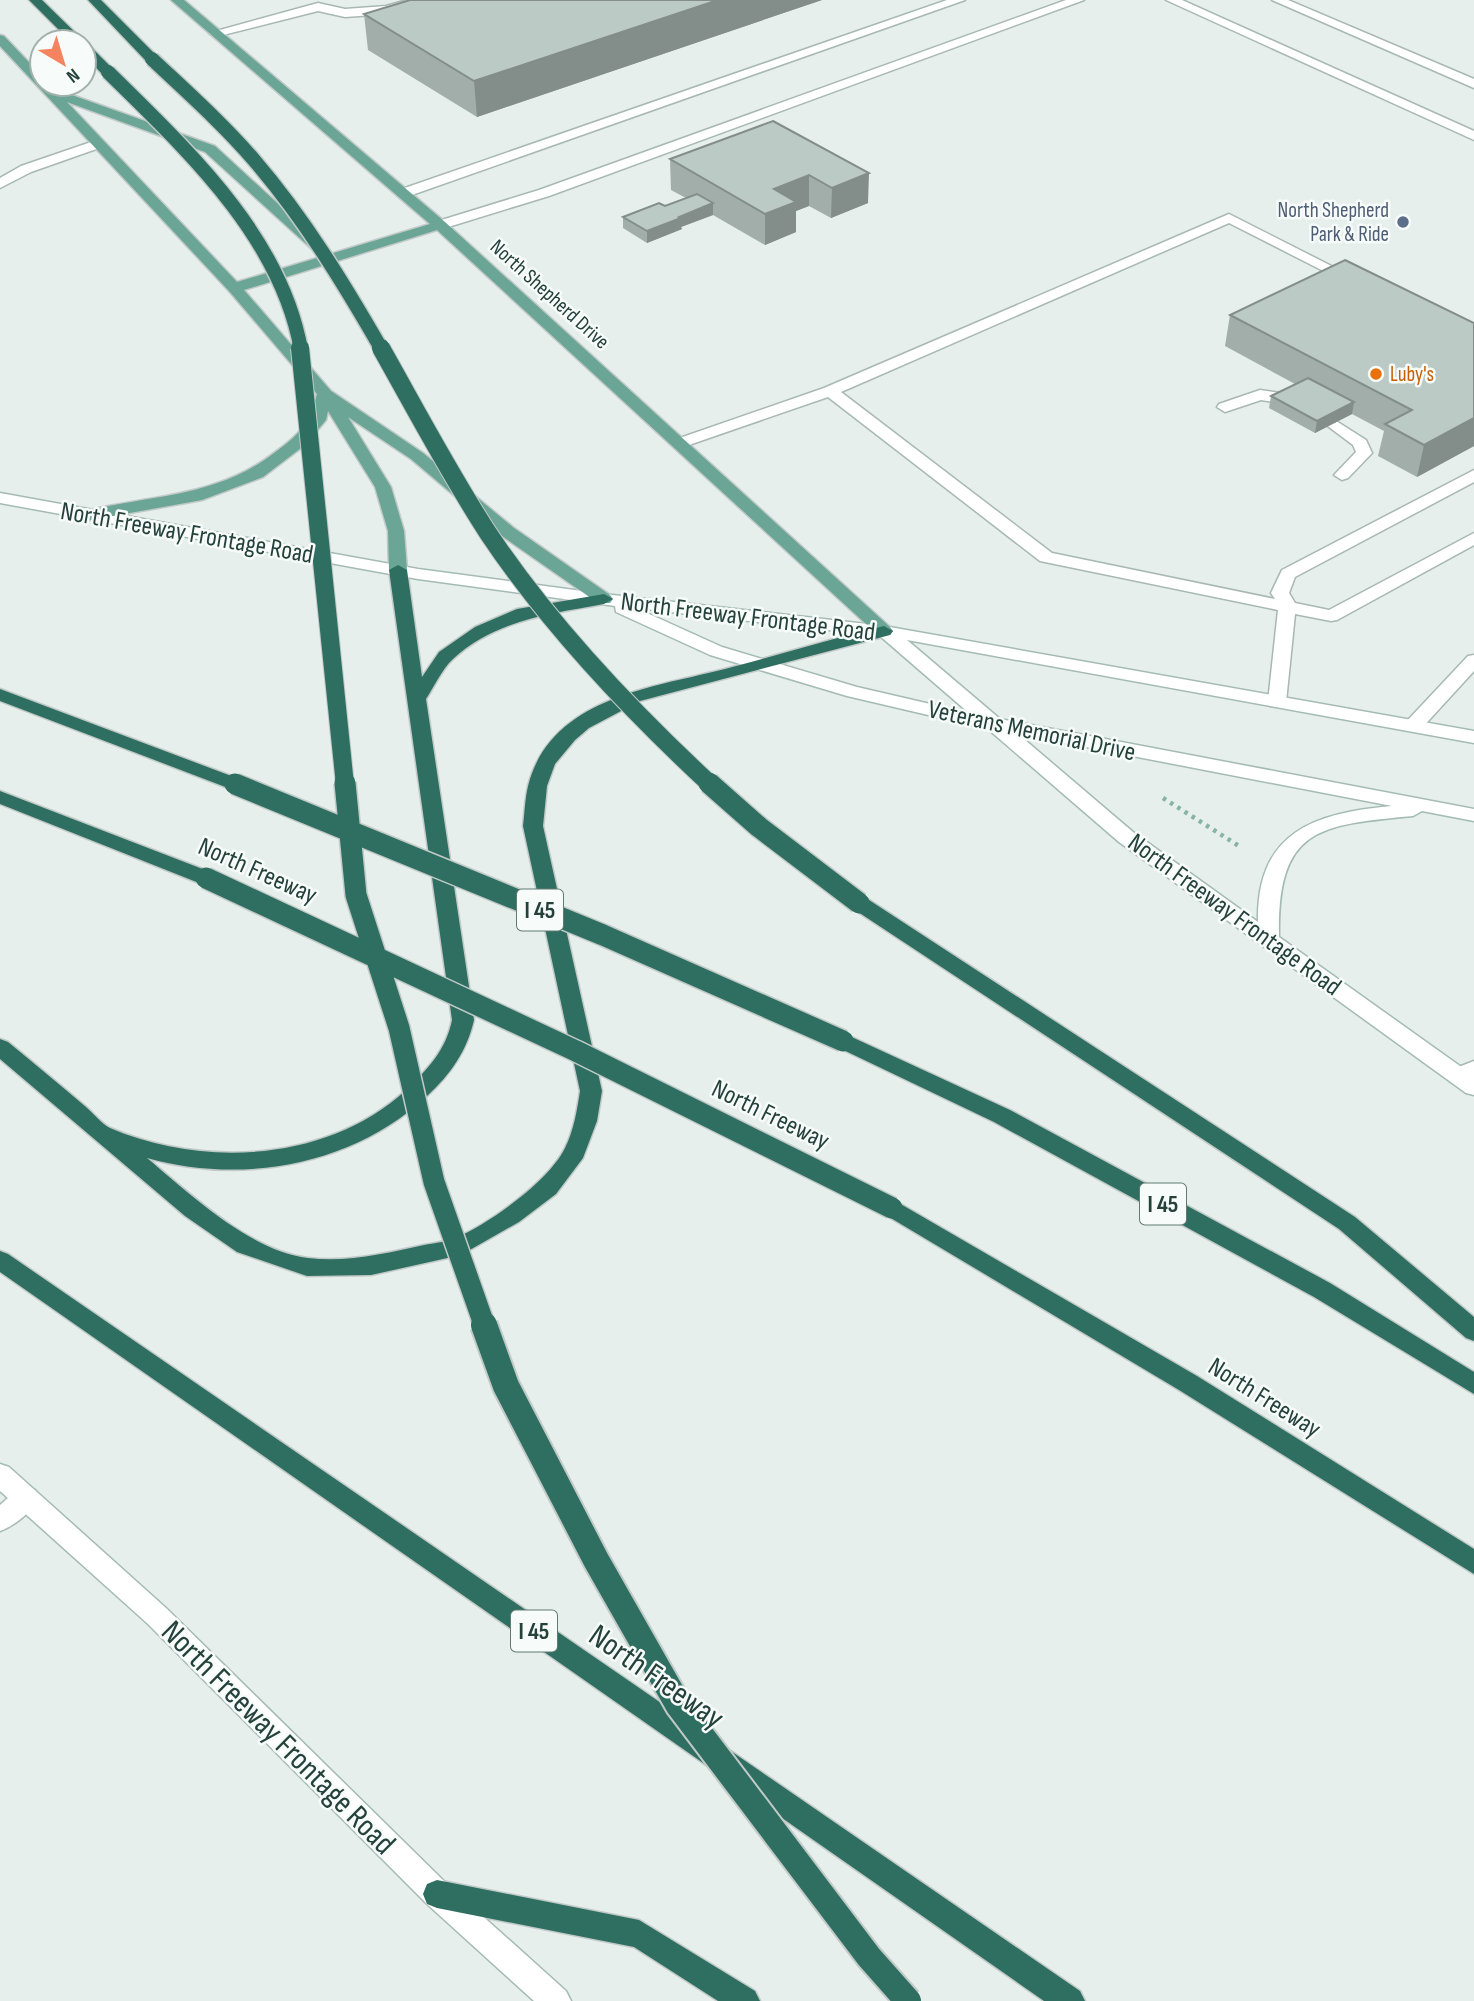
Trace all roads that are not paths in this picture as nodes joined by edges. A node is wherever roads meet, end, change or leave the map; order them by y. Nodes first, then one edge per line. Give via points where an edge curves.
1 (35, 0) edge
2 (94, 0) edge
3 (177, 0) edge
4 (420, 0) edge
5 (959, 0) edge
6 (1078, 0) edge
7 (1172, 0) edge
8 (1278, 0) edge
9 (319, 4) edge
10 (64, 28) edge
11 (215, 33) junction
12 (0, 39) edge
13 (98, 62) edge
14 (28, 69) edge
15 (1474, 84) edge
16 (54, 98) edge
17 (68, 98) edge
18 (1474, 136) edge
19 (97, 144) junction
20 (0, 184) edge
21 (404, 193) junction
22 (440, 225) junction
23 (331, 258) junction
24 (234, 288) junction
25 (1368, 288) edge
26 (831, 391) junction
27 (326, 394) junction
28 (1288, 398) edge
29 (1225, 407) dead end
30 (1333, 424) edge
31 (680, 443) junction
32 (1342, 475) dead end
33 (1474, 475) edge
34 (0, 498) edge
35 (91, 515) junction
36 (1474, 538) edge
37 (398, 570) junction
38 (604, 599) junction
39 (1287, 605) junction
40 (884, 631) junction
41 (1474, 660) edge
42 (760, 666) junction
43 (0, 695) edge
44 (415, 702) junction
45 (1277, 702) junction
46 (993, 724) junction
47 (1413, 726) junction
48 (1474, 737) edge
49 (0, 797) edge
50 (1436, 807) junction
51 (1474, 815) edge
52 (1269, 938) junction
53 (0, 1047) edge
54 (1469, 1077) edge
55 (79, 1114) junction
56 (0, 1260) edge
57 (1474, 1331) edge
58 (1474, 1384) edge
59 (0, 1475) edge
60 (26, 1499) junction
61 (0, 1520) edge
62 (1474, 1563) edge
63 (437, 1894) junction
64 (556, 2001) edge
65 (745, 2001) edge
66 (908, 2001) edge
67 (1070, 2001) edge

1 - 10 highway
2 - 57 highway, bridge via 248,154 302,222 489,534 555,622 638,713 728,801 859,903 1348,1223
3 - 11 main road, North Shepherd Drive
4 - 9 main road via 387,10 345,13
5 - 21 main road
6 - 22 main road via 544,193
7 - 18 main road
8 - 15 main road
9 - 11 main road
11 - 21 main road, North Shepherd Drive
12 - 14 main road
13 - 66 highway, bridge via 226,197 285,296 298,333 356,895 399,1028 434,1182 506,1386 596,1560 679,1706 869,1957
16 - 19 main road
17 - 23 main road via 210,149
19 - 20 main road via 26,169
19 - 24 main road
21 - 22 main road, North Shepherd Drive
22 - 23 main road
22 - 31 main road, North Shepherd Drive
23 - 24 main road
24 - 27 main road
25 - 26 main road via 1229,218
26 - 31 main road
26 - 39 main road via 1046,557
27 - 35 main road via 318,420 299,442 257,474 202,495
27 - 37 main road via 383,487 396,531
27 - 38 main road via 417,456 508,532
28 - 29 main road via 1260,395
30 - 32 main road via 1360,443 1364,453
31 - 40 main road, North Shepherd Drive
33 - 39 main road via 1288,573 1280,593
34 - 35 main road, North Freeway Frontage Road
35 - 37 main road, North Freeway Frontage Road
36 - 39 main road via 1331,616
37 - 38 main road, North Freeway Frontage Road
37 - 44 highway
38 - 40 main road, North Freeway Frontage Road
38 - 42 main road, Veterans Memorial Drive via 716,651
38 - 44 highway via 523,613 481,631 445,656
39 - 45 main road
40 - 42 highway
40 - 45 main road
40 - 46 main road, North Freeway Frontage Road
41 - 47 main road
42 - 46 main road, Veterans Memorial Drive
42 - 55 highway via 626,699 574,732 545,765 533,826 591,1091 575,1152 548,1188 511,1216 461,1246 371,1266 307,1267 244,1246 193,1210
43 - 58 highway, I 45, bridge via 235,784 603,935 843,1041 1002,1116 1322,1290
44 - 55 highway via 463,1020 459,1041 446,1062 389,1118 319,1150 285,1158 227,1161 172,1157 119,1139
45 - 47 main road
46 - 50 main road, Veterans Memorial Drive
46 - 52 main road, North Freeway Frontage Road via 1126,837
47 - 48 main road
49 - 62 highway, North Freeway, bridge via 206,878 576,1051 892,1208 1188,1383
50 - 51 main road, Veterans Memorial Drive
50 - 52 main road via 1345,817 1305,832 1279,859 1270,889
52 - 54 main road, North Freeway Frontage Road
53 - 55 highway
56 - 67 highway, North Freeway / I 45
59 - 60 main road, North Freeway Frontage Road
60 - 61 main road
60 - 63 main road, North Freeway Frontage Road via 157,1616
63 - 64 main road, North Freeway Frontage Road
63 - 65 highway via 639,1934

